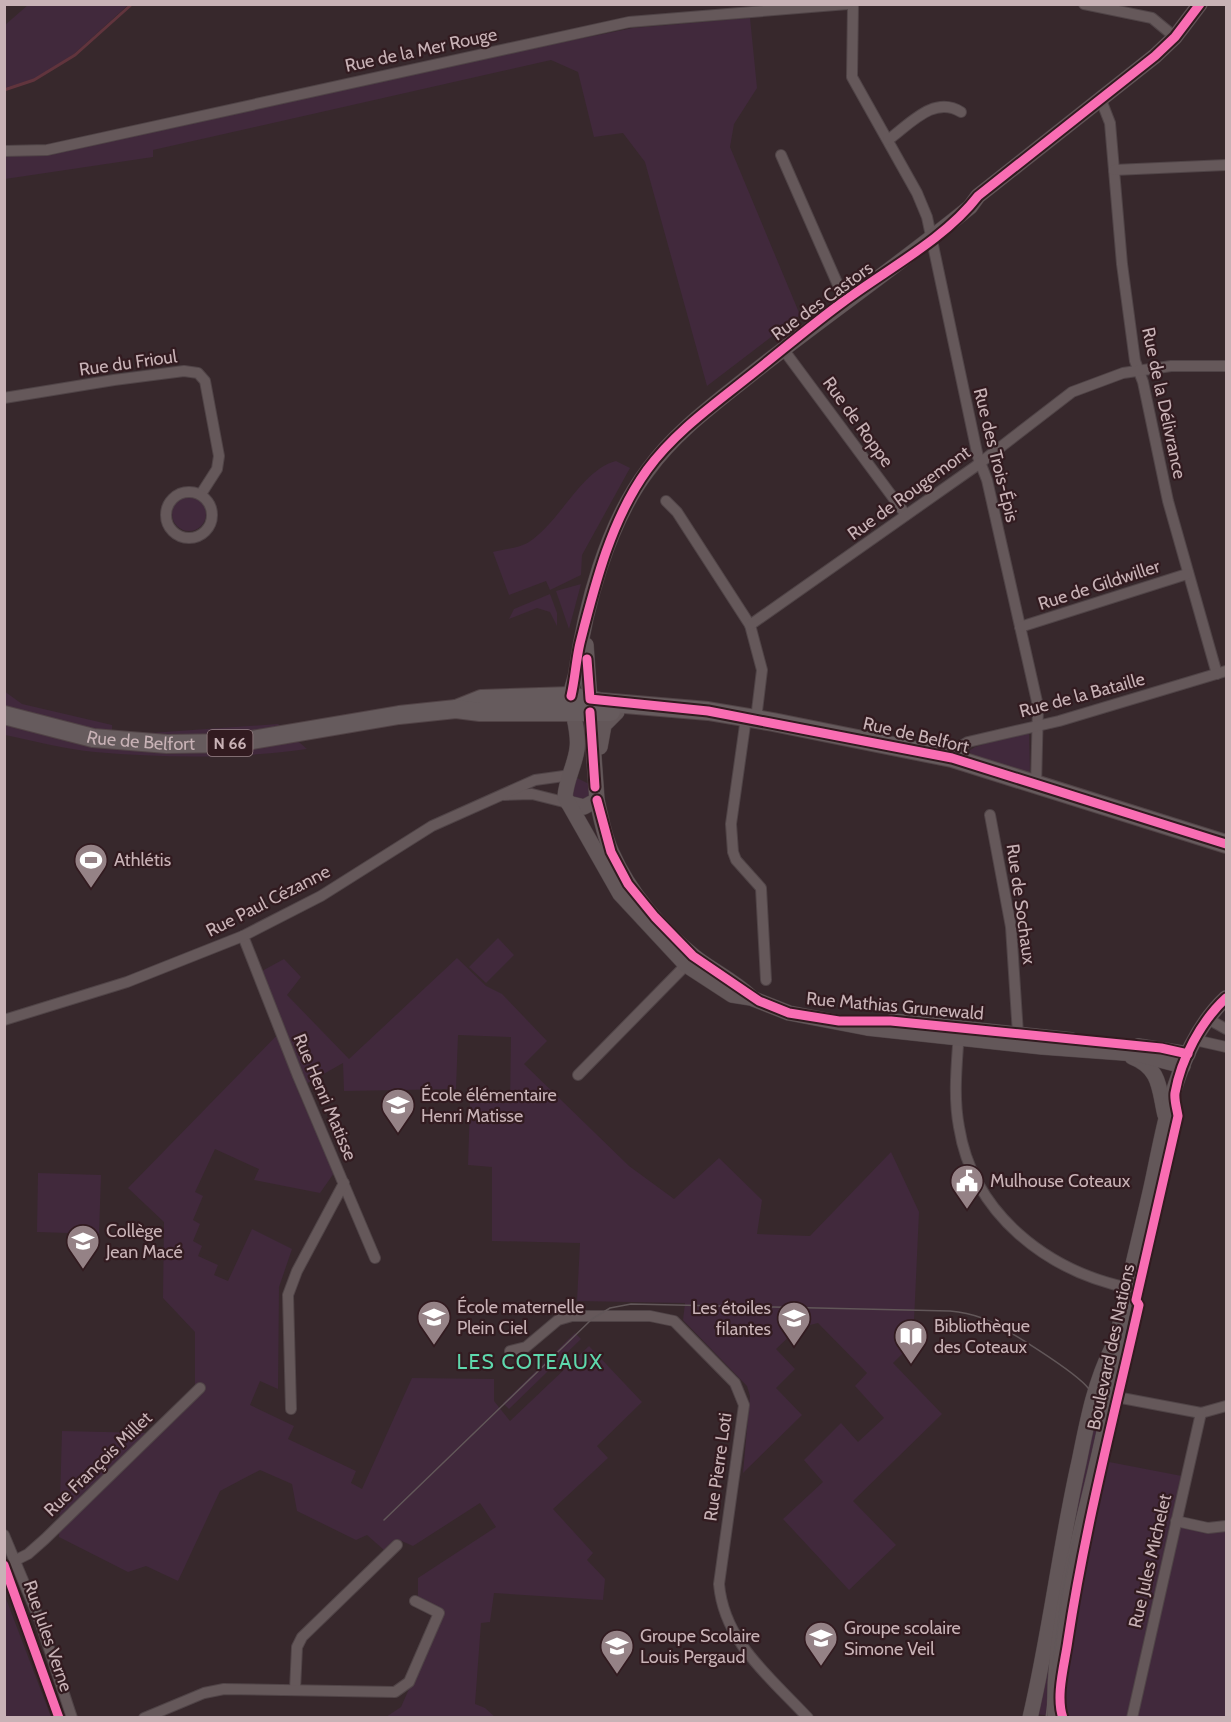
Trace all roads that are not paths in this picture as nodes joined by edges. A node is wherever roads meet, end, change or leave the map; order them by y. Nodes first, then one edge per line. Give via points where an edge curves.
1 (848, 4) edge
2 (853, 4) edge
3 (1084, 4) edge
4 (1200, 4) edge
5 (1175, 37) junction
6 (1101, 100) junction
7 (961, 112) dead end
8 (888, 140) junction
9 (4, 152) edge
10 (781, 155) dead end
11 (1227, 165) edge
12 (1113, 170) junction
13 (930, 233) junction
14 (845, 301) junction
15 (783, 349) junction
16 (1227, 366) edge
17 (1138, 370) junction
18 (4, 398) edge
19 (981, 462) junction
20 (201, 494) junction
21 (666, 501) dead end
22 (906, 515) junction
23 (1187, 574) junction
24 (597, 580) junction
25 (750, 625) junction
26 (1020, 627) junction
27 (1222, 673) edge
28 (577, 703) junction
29 (617, 712) junction
30 (4, 715) edge
31 (751, 718) junction
32 (1036, 724) junction
33 (952, 758) junction
34 (594, 763) junction
35 (571, 775) junction
36 (1036, 786) junction
37 (596, 793) junction
38 (500, 795) junction
39 (568, 803) junction
40 (990, 815) dead end
41 (1227, 844) edge
42 (243, 936) junction
43 (690, 960) junction
44 (766, 980) dead end
45 (1227, 998) edge
46 (1208, 1019) junction
47 (4, 1020) edge
48 (1227, 1029) edge
49 (959, 1033) junction
50 (1018, 1034) junction
51 (1195, 1040) junction
52 (1227, 1047) edge
53 (1120, 1054) junction
54 (1185, 1060) junction
55 (578, 1075) dead end
56 (1166, 1119) junction
57 (344, 1183) junction
58 (375, 1258) dead end
59 (1129, 1288) junction
60 (1118, 1335) junction
61 (510, 1351) dead end
62 (200, 1388) dead end
63 (1095, 1390) junction
64 (1111, 1396) junction
65 (1227, 1406) edge
66 (291, 1408) dead end
67 (1201, 1413) junction
68 (1176, 1521) junction
69 (1227, 1526) edge
70 (4, 1535) edge
71 (397, 1545) dead end
72 (16, 1560) junction
73 (415, 1601) dead end
74 (295, 1690) junction
75 (72, 1718) edge
76 (144, 1718) edge
77 (808, 1718) edge
78 (1030, 1718) edge
79 (1055, 1718) edge
80 (1132, 1718) edge

1 - 9 street, Rue de la Mer Rouge via 629,22 47,150
2 - 8 street, Rue des Trois-Épis via 852,77
3 - 5 street via 1152,18
4 - 5 street, Rue des Castors
5 - 6 street, Rue des Castors
6 - 12 street, Rue de la Délivrance via 1110,123
6 - 13 street, Rue des Castors via 978,196 970,207
7 - 8 street via 951,105 934,106
8 - 13 street, Rue des Trois-Épis via 916,193
10 - 14 street, Rue des Castors
11 - 12 street
12 - 17 street, Rue de la Délivrance
13 - 14 street, Rue des Castors via 884,276
13 - 19 street, Rue des Trois-Épis
14 - 15 street, Rue des Castors
15 - 22 street, Rue de Roppe
15 - 24 street, Rue des Castors via 671,441 647,470 626,508
16 - 17 street, Rue de Rougemont
17 - 19 street, Rue de Rougemont via 1100,379 1072,392
17 - 23 street, Rue de la Délivrance
18 - 20 street, Rue du Frioul via 184,371 198,373 205,381 219,456 217,469
19 - 22 street, Rue de Rougemont
19 - 26 street, Rue des Trois-Épis
20 - 20 street via 187,492 169,503 168,524 178,535 200,536 210,526 213,511
21 - 25 street
22 - 25 street, Rue de Rougemont
23 - 26 street, Rue de Gildwiller
23 - 27 street, Rue de la Délivrance
24 - 28 street, Rue des Castors via 583,634
24 - 28 street via 583,594 573,636 568,683
25 - 31 street via 762,670
26 - 32 street, Rue des Trois-Épis via 1038,706
27 - 32 street, Rue de la Bataille via 1059,721
28 - 29 main road, Rue de Belfort / N 66
28 - 30 main road, Rue de Belfort / N 66 via 399,715 234,743 189,744 93,738
28 - 31 main road, Rue de Belfort / N 66 via 708,711
28 - 34 street, Rue Mathias Grunewald
28 - 35 street via 578,748
29 - 31 main road, Rue de Belfort / N 66
29 - 34 street, Rue Mathias Grunewald via 604,725 600,755
31 - 33 main road, Rue de Belfort / N 66
31 - 44 street via 731,824 736,860 761,888
32 - 33 street, Rue de la Bataille via 968,742
32 - 36 street, Rue des Trois-Épis
33 - 36 main road, Rue de Belfort / N 66
34 - 37 street, Rue Mathias Grunewald
35 - 37 street
35 - 38 street, Rue Paul Cézanne via 535,780
35 - 39 street via 566,787
36 - 41 main road, Rue de Belfort / N 66
37 - 39 street via 584,807
37 - 43 street, Rue Mathias Grunewald via 611,852 628,884
38 - 39 street, Rue Paul Cézanne via 532,794
38 - 42 street, Rue Paul Cézanne via 432,826 321,896
39 - 43 street, Rue Mathias Grunewald via 620,894
40 - 50 street, Rue de Sochaux via 1011,927
42 - 47 street, Rue Paul Cézanne via 127,982
42 - 57 street, Rue Henri Matisse
43 - 49 street, Rue Mathias Grunewald via 738,986 751,998 789,1013 839,1021 891,1021
43 - 55 street
45 - 46 street, Boulevard des Nations
46 - 48 street
46 - 51 street, Boulevard des Nations
49 - 50 street, Rue Mathias Grunewald
49 - 53 street, Rue Mathias Grunewald
49 - 59 street via 955,1090 959,1128 968,1161 988,1199 1020,1237 1048,1258 1102,1282
50 - 54 street, Rue Mathias Grunewald via 1161,1048
51 - 52 street
51 - 54 street, Boulevard des Nations
53 - 54 street, Rue Mathias Grunewald
53 - 56 street, Rue Mathias Grunewald via 1136,1058 1154,1071
54 - 56 street, Boulevard des Nations
56 - 59 street, Boulevard des Nations
57 - 58 street
57 - 66 street, Rue Henri Matisse via 288,1295
59 - 60 street, Boulevard des Nations
60 - 63 street, Boulevard des Nations
60 - 64 street, Boulevard des Nations
61 - 77 street, Rue Pierre Loti via 526,1347 558,1320 572,1316 650,1316 675,1321 735,1383 744,1405 720,1599 734,1637
62 - 72 street, Rue François Millet via 45,1539
63 - 64 street
63 - 78 street, Boulevard des Nations via 1064,1529
64 - 67 street
64 - 79 street, Boulevard des Nations via 1062,1630
65 - 67 street
67 - 68 street, Rue Jules Michelet
68 - 69 street via 1208,1528
68 - 80 street, Rue Jules Michelet
70 - 72 street, Rue Jules Verne
71 - 74 street via 302,1637 297,1647
72 - 75 street, Rue Jules Verne
73 - 74 street via 439,1613 405,1686 391,1693
74 - 76 street via 240,1687 210,1691

